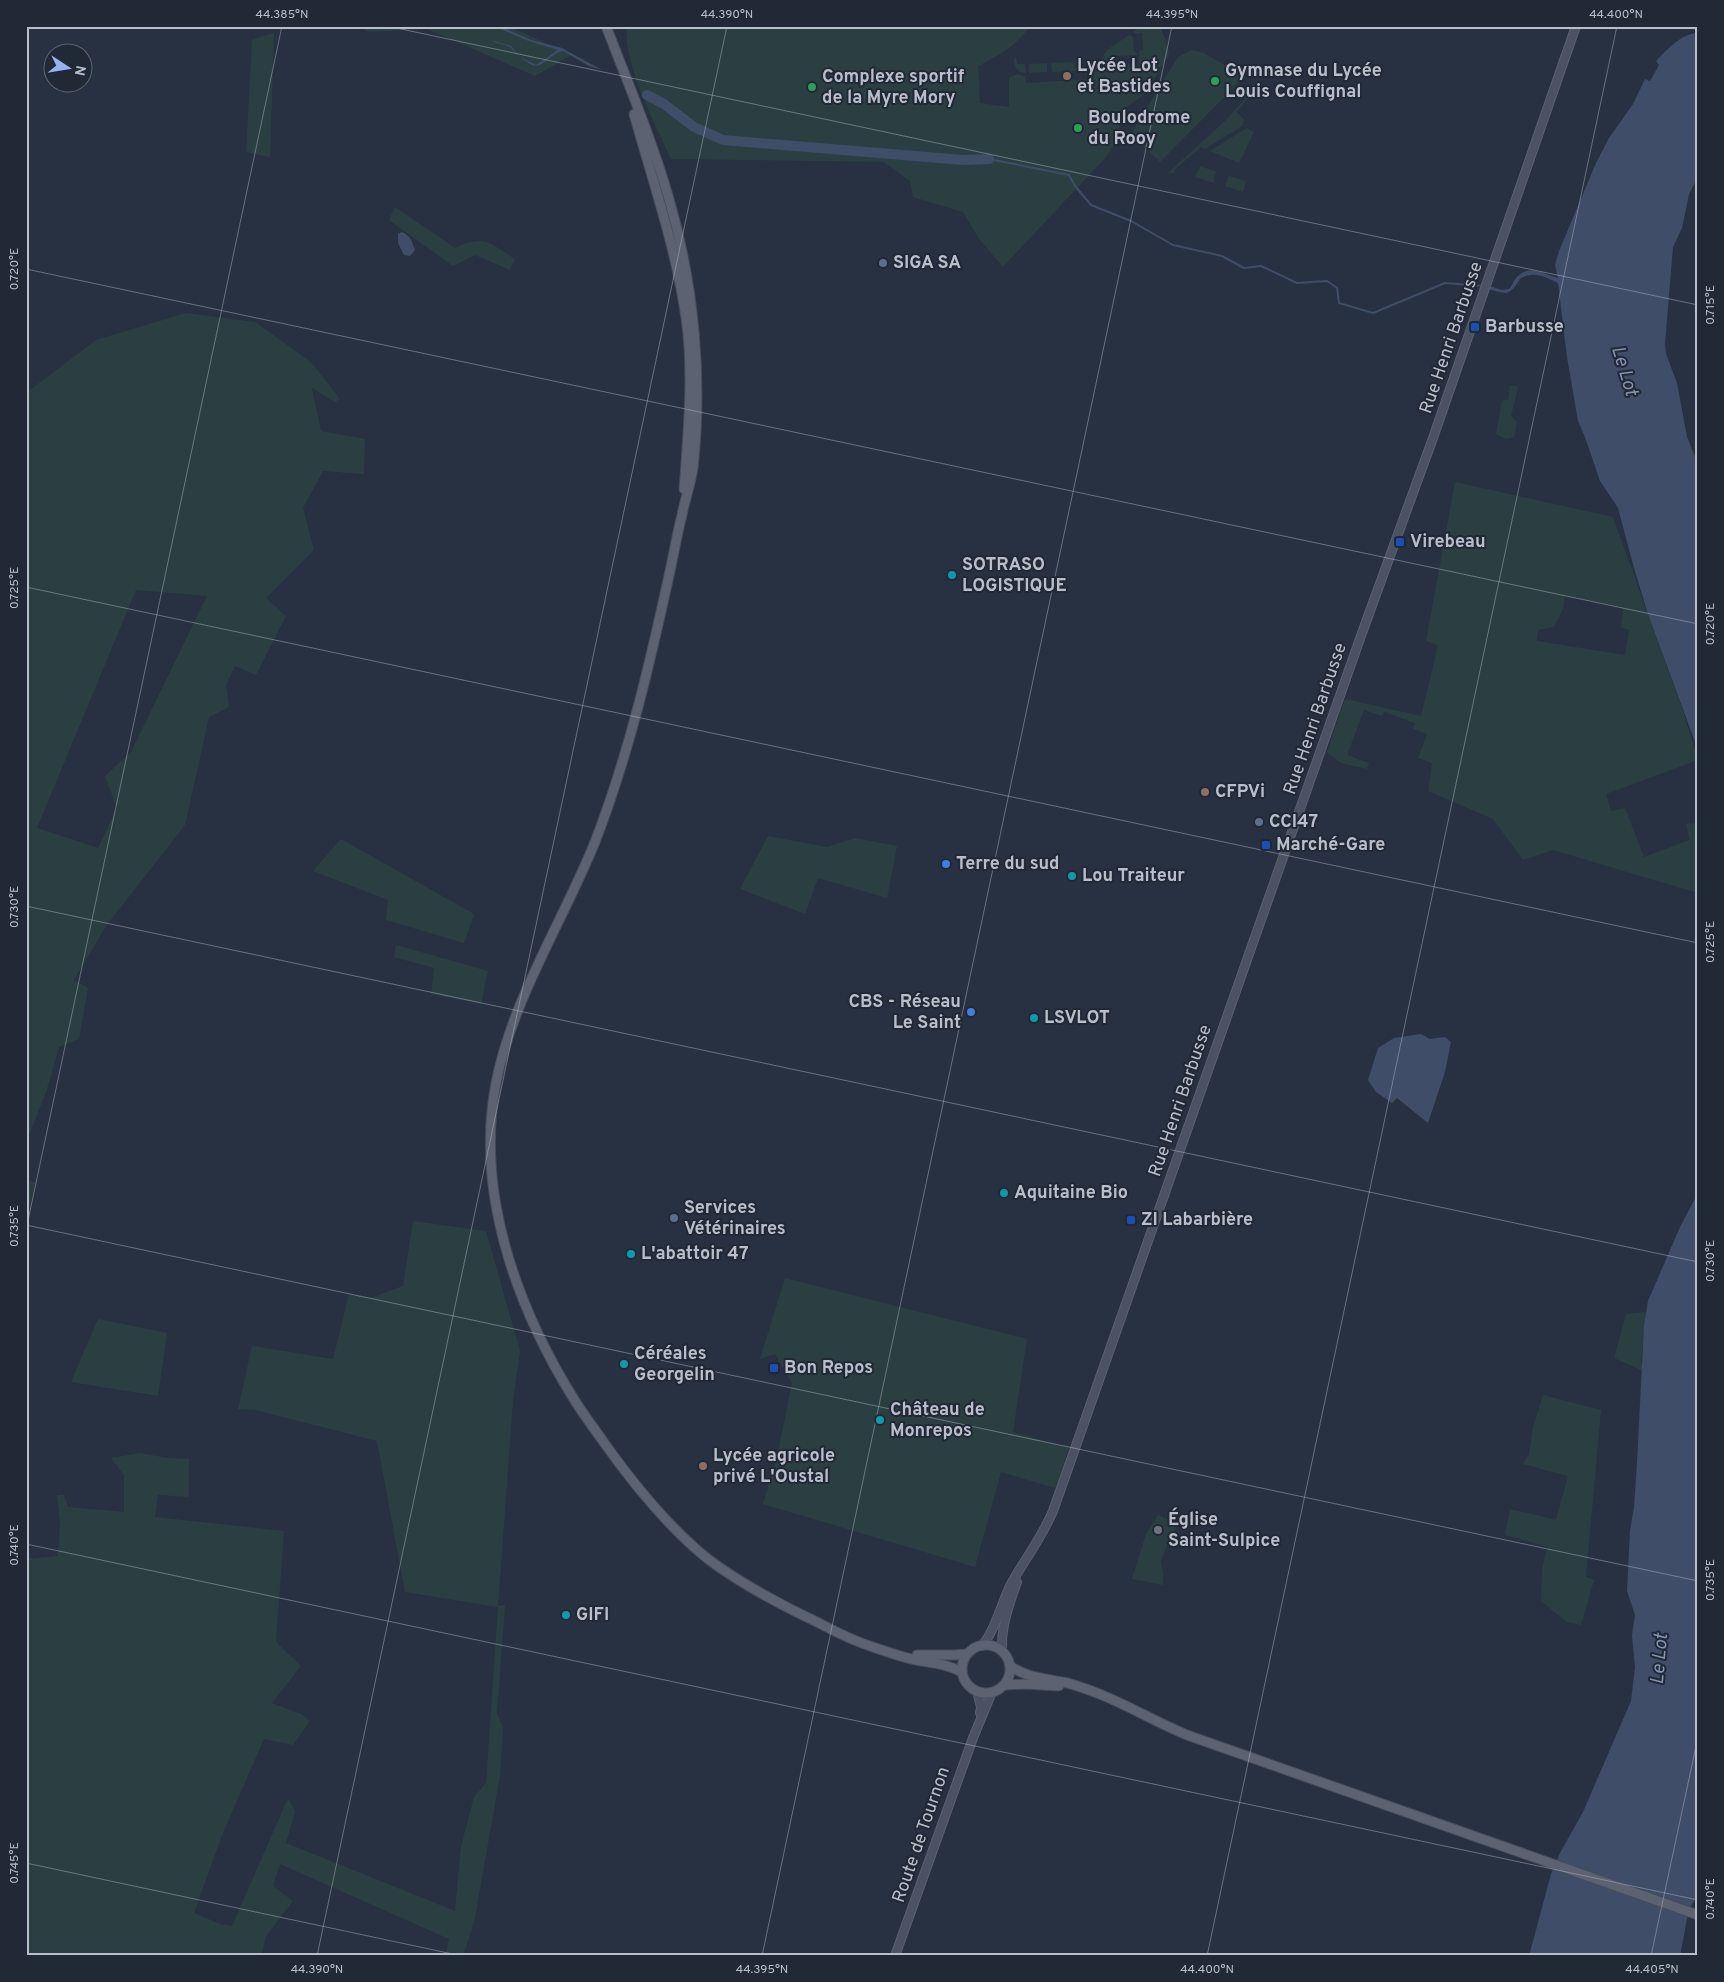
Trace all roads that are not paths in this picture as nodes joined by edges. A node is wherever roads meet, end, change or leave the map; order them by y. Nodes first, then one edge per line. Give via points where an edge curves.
1 (1576, 26) edge
2 (607, 29) edge
3 (1027, 1560) junction
4 (982, 1646) junction
5 (884, 1650) junction
6 (1002, 1650) junction
7 (967, 1654) junction
8 (1010, 1666) junction
9 (962, 1672) junction
10 (1005, 1685) junction
11 (1086, 1690) junction
12 (977, 1691) junction
13 (992, 1692) junction
14 (978, 1724) junction
15 (1698, 1916) edge
16 (895, 1956) edge

1 - 3 main road, Rue Henri Barbusse via 1053,1511
2 - 5 main road via 670,201 686,272 696,370 692,472 640,703 611,796 572,897 510,1028 496,1080 490,1142 494,1193 517,1282 547,1352 573,1398 655,1509 708,1558 758,1591 847,1638
3 - 4 main road, Rue Henri Barbusse via 1012,1582 991,1634
3 - 6 main road, Rue Henri Barbusse via 1009,1607
4 - 6 main road
4 - 7 main road
5 - 7 main road via 923,1655
5 - 9 main road via 912,1660 952,1666
6 - 8 main road
7 - 9 main road
8 - 10 main road via 1010,1676
8 - 11 main road via 1034,1677
9 - 12 main road via 965,1681
10 - 11 main road
10 - 13 main road
11 - 15 main road via 1187,1735
12 - 13 main road
12 - 14 main road via 981,1707
13 - 14 main road
14 - 16 main road, Route de Tournon

